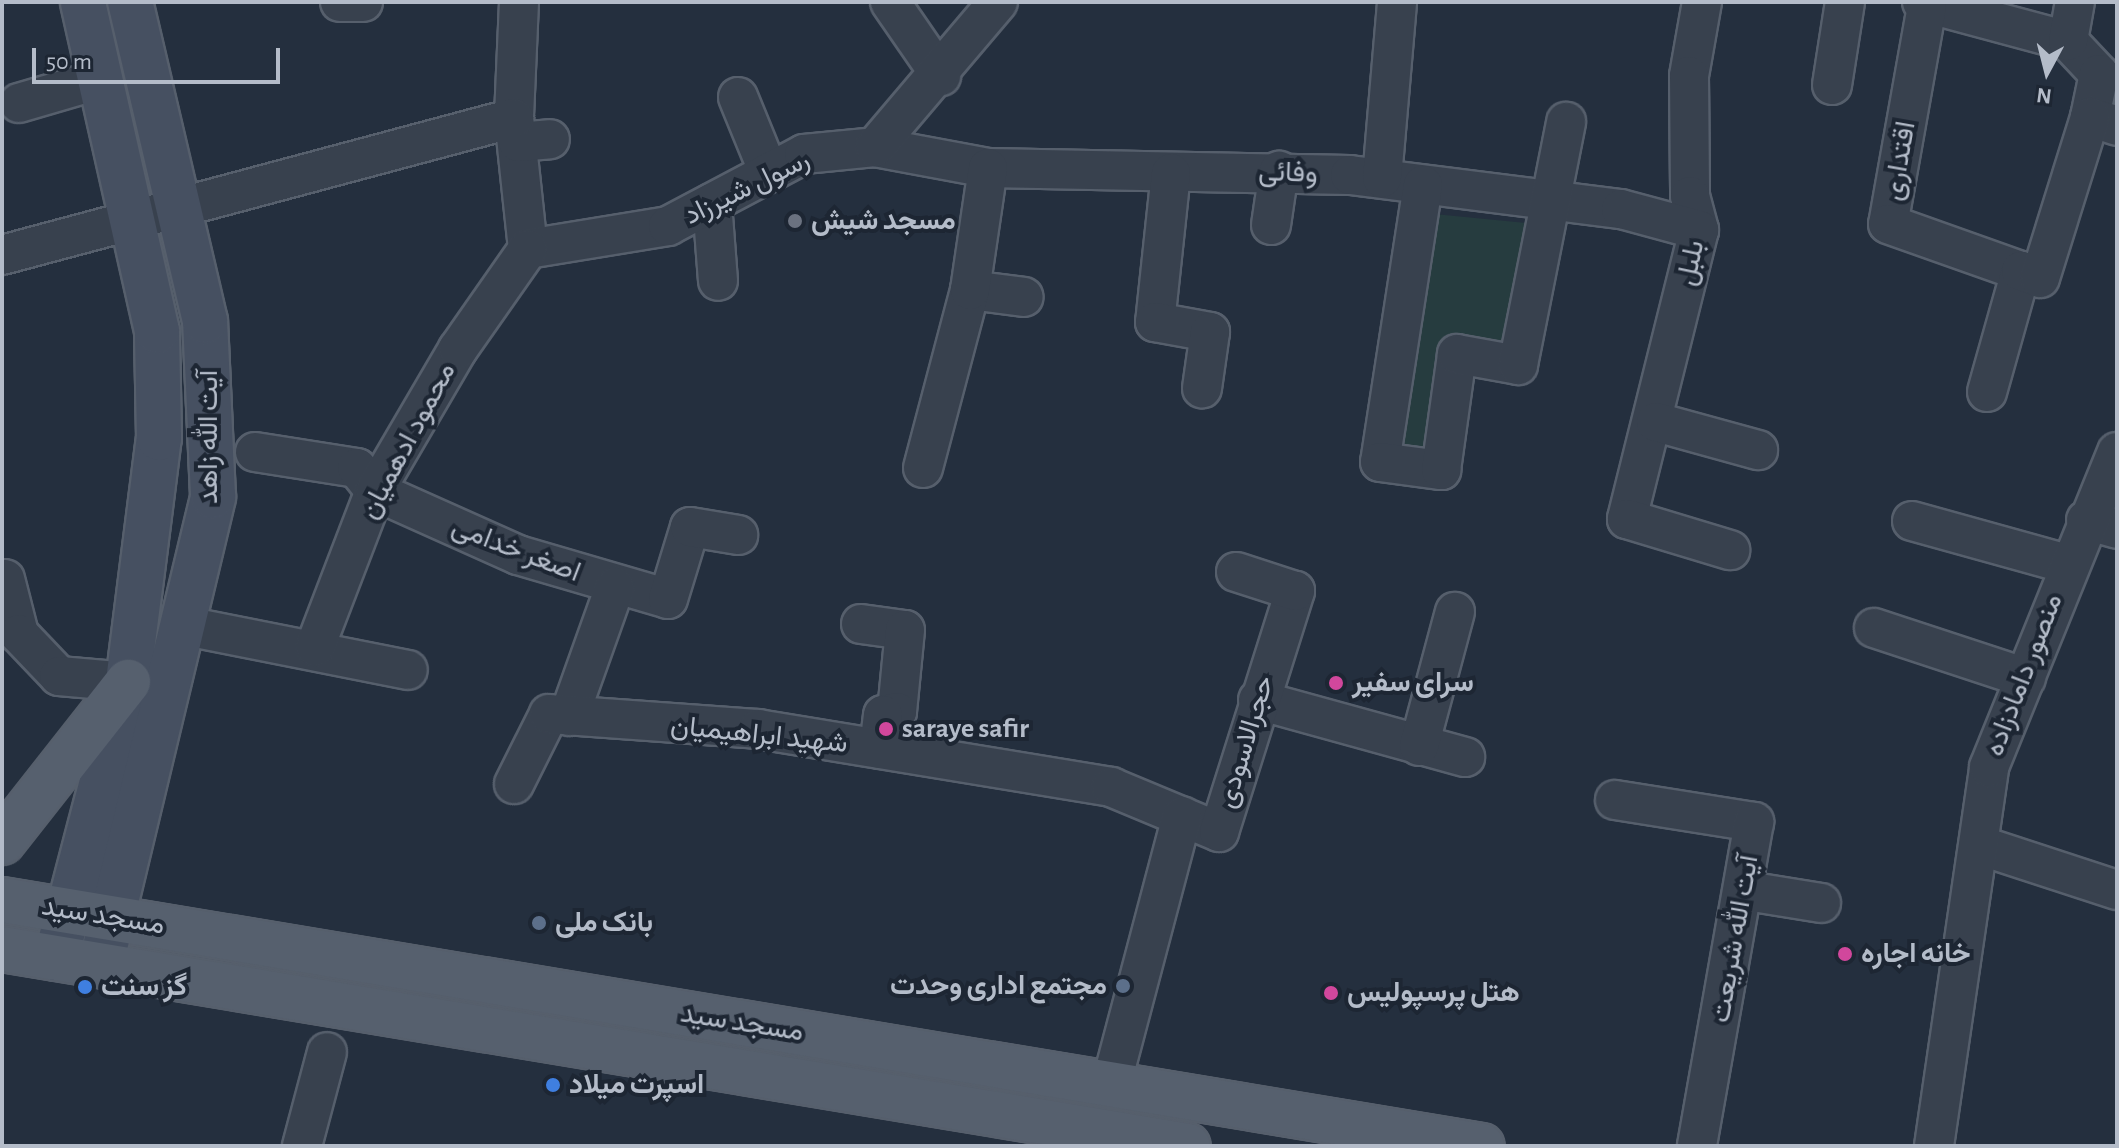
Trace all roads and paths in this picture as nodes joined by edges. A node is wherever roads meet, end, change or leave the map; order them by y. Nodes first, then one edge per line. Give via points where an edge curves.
1 (83, 2) edge
2 (130, 2) edge
3 (340, 2) edge
4 (363, 2) edge
5 (519, 2) edge
6 (890, 2) edge
7 (1397, 2) edge
8 (1702, 2) edge
9 (1845, 2) edge
10 (2075, 2) edge
11 (1924, 4) edge
12 (988, 6) edge
13 (2068, 41) junction
14 (941, 76) junction
15 (101, 79) junction
16 (1832, 85) dead end
17 (738, 97) dead end
18 (19, 103) dead end
19 (2103, 121) edge
20 (1566, 122) dead end
21 (527, 133) junction
22 (875, 147) junction
23 (988, 168) junction
24 (1279, 171) junction
25 (769, 173) junction
26 (1171, 173) junction
27 (1382, 178) junction
28 (1423, 185) junction
29 (712, 203) junction
30 (1555, 203) junction
31 (179, 207) junction
32 (136, 219) junction
33 (1271, 225) dead end
34 (1699, 230) junction
35 (528, 249) junction
36 (2, 255) edge
37 (2021, 271) junction
38 (718, 281) dead end
39 (970, 290) junction
40 (1024, 297) dead end
41 (1202, 388) dead end
42 (1987, 392) dead end
43 (1656, 422) junction
44 (1758, 450) dead end
45 (255, 452) dead end
46 (2117, 452) edge
47 (923, 468) dead end
48 (375, 491) junction
49 (1912, 521) dead end
50 (2102, 524) edge
51 (738, 535) dead end
52 (1730, 550) dead end
53 (2067, 564) junction
54 (1236, 572) dead end
55 (5, 579) dead end
56 (615, 587) junction
57 (1455, 612) dead end
58 (861, 624) dead end
59 (186, 626) junction
60 (1874, 628) dead end
61 (315, 647) junction
62 (408, 670) dead end
63 (2026, 678) junction
64 (128, 682) junction
65 (1258, 700) junction
66 (569, 716) junction
67 (1419, 746) junction
68 (879, 749) junction
69 (1465, 757) dead end
70 (514, 784) dead end
71 (1615, 800) dead end
72 (1182, 816) junction
73 (2, 842) edge
74 (1982, 846) junction
75 (2117, 890) edge
76 (1747, 891) junction
77 (2, 900) edge
78 (1821, 903) dead end
79 (66, 910) junction
80 (112, 918) junction
81 (2, 949) edge
82 (56, 958) junction
83 (101, 964) junction
84 (327, 1052) dead end
85 (1111, 1085) junction
86 (302, 1146) edge
87 (1188, 1146) edge
88 (1482, 1146) edge
89 (1697, 1146) edge
90 (1934, 1146) edge

1 - 15 main road, آیت الله زاهد
2 - 31 main road, آیت الله زاهد
3 - 4 street
5 - 21 street
6 - 14 street
7 - 27 street
8 - 34 street, بلبل via 1689,76 1690,196
9 - 16 street
10 - 13 street
11 - 13 street
11 - 37 street, اقتداری via 1888,224
12 - 14 street
13 - 19 street via 2099,74
14 - 22 street
15 - 18 street
15 - 32 main road, آیت الله زاهد
17 - 25 street
19 - 37 street via 2040,278
20 - 30 street
21 - 31 street
21 - 35 street
22 - 23 street, وفائی
22 - 25 street, رسول شیرزاد via 804,154
23 - 26 street, وفائی
23 - 39 street
24 - 26 street, وفائی
24 - 27 street, وفائی
24 - 33 street
25 - 29 street, رسول شیرزاد
26 - 41 street via 1155,322 1210,332
27 - 28 street, وفائی
28 - 30 street, وفائی
28 - 30 street via 1380,462 1441,470 1457,354 1518,365
29 - 35 street, رسول شیرزاد via 668,226
29 - 38 street
30 - 34 street, وفائی via 1621,209
31 - 32 street
31 - 59 main road, آیت الله زاهد via 205,321 214,408 213,496
32 - 36 street
32 - 64 main road, آیت الله زاهد via 157,331 159,438
34 - 43 street, بلبل
35 - 48 street, محمود ادهمیان via 458,349
37 - 42 street
39 - 40 street
39 - 47 street
43 - 44 street
43 - 52 street, بلبل via 1627,519
45 - 48 street, اصغر خدامی via 357,468
46 - 50 street, منصور دامادزاده
48 - 56 street, اصغر خدامی via 518,555
48 - 61 street, محمود ادهمیان
49 - 53 street
50 - 53 street, منصور دامادزاده
51 - 56 street, اصغر خدامی via 690,527 668,599
53 - 63 street, منصور دامادزاده
54 - 65 street, حجرالاسودی via 1295,591
55 - 64 street via 19,634 59,676
56 - 66 street
57 - 67 street
58 - 68 street via 905,630 897,712 883,715
59 - 61 street
59 - 80 main road, آیت الله زاهد
60 - 63 street
61 - 62 street
63 - 74 street, منصور دامادزاده via 1989,767
64 - 73 main road
64 - 79 main road, آیت الله زاهد
65 - 67 street
65 - 72 street, حجرالاسودی via 1219,832
66 - 68 street, شهید ابراهیمیان via 758,729
66 - 70 street via 549,714
67 - 69 street
68 - 72 street, شهید ابراهیمیان via 1111,787
71 - 76 street, آیت الله شریعت via 1754,822
72 - 85 street, حجرالاسودی
74 - 75 street
74 - 90 street, منصور دامادزاده
76 - 78 street
76 - 89 street, آیت الله شریعت
77 - 79 main road, مسجد سید
79 - 80 main road, مسجد سید
79 - 82 main road, آیت الله زاهد
80 - 83 main road, آیت الله زاهد
80 - 85 main road, مسجد سید
81 - 82 main road, مسجد سید
82 - 83 main road, مسجد سید
83 - 87 main road, مسجد سید
84 - 86 street
85 - 88 main road, مسجد سید

